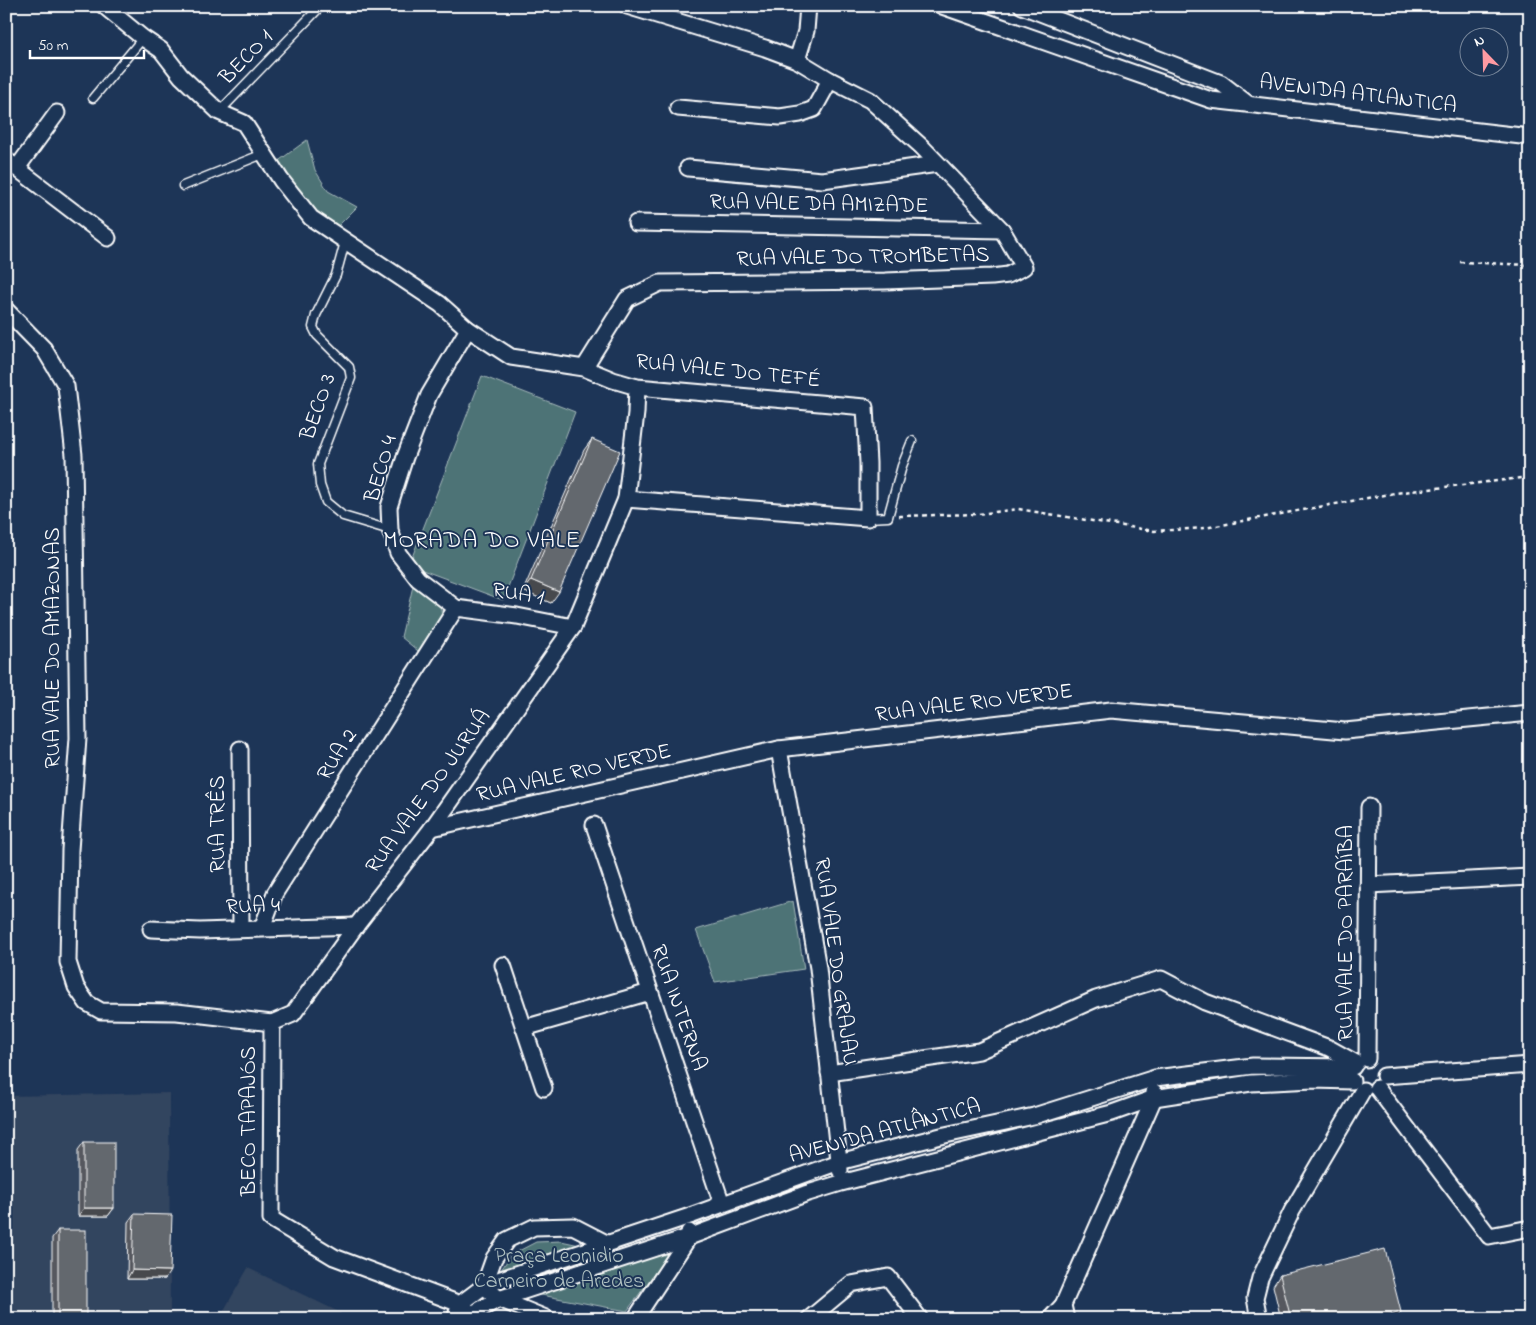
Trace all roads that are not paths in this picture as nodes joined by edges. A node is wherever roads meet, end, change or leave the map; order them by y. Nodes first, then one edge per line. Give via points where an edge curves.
1 (104, 6) edge
2 (321, 6) edge
3 (627, 6) edge
4 (808, 6) edge
5 (942, 6) edge
6 (1022, 6) edge
7 (143, 38) junction
8 (797, 60) junction
9 (830, 80) junction
10 (93, 98) dead end
11 (1249, 104) junction
12 (678, 108) dead end
13 (220, 112) junction
14 (57, 114) dead end
15 (1530, 137) edge
16 (263, 154) junction
17 (12, 164) edge
18 (938, 164) junction
19 (688, 168) dead end
20 (183, 186) dead end
21 (636, 223) dead end
22 (1002, 230) junction
23 (108, 238) dead end
24 (345, 242) junction
25 (6, 310) edge
26 (468, 329) junction
27 (584, 368) junction
28 (636, 387) junction
29 (912, 441) dead end
30 (626, 500) junction
31 (868, 518) junction
32 (390, 530) junction
33 (456, 608) junction
34 (573, 627) junction
35 (1530, 714) edge
36 (240, 749) dead end
37 (779, 749) junction
38 (1369, 807) dead end
39 (594, 825) dead end
40 (432, 828) junction
41 (1530, 877) edge
42 (1368, 885) junction
43 (356, 926) junction
44 (241, 928) junction
45 (262, 928) junction
46 (151, 929) dead end
47 (503, 965) dead end
48 (650, 992) junction
49 (272, 1023) junction
50 (524, 1028) junction
51 (1530, 1065) edge
52 (830, 1073) junction
53 (1365, 1075) junction
54 (1155, 1078) junction
55 (544, 1088) dead end
56 (1154, 1098) junction
57 (839, 1162) junction
58 (841, 1183) junction
59 (722, 1204) junction
60 (690, 1216) junction
61 (1530, 1228) edge
62 (688, 1237) junction
63 (606, 1243) junction
64 (484, 1286) junction
65 (499, 1299) junction
66 (464, 1312) edge
67 (1064, 1312) edge
68 (455, 1319) edge
69 (548, 1319) edge
70 (636, 1319) edge
71 (809, 1319) edge
72 (920, 1319) edge
73 (1050, 1319) edge
74 (1259, 1319) edge

1 - 7 street, RUA VALE DO TEFÉ
2 - 13 lane, BECO 1
3 - 8 street, RUA VALE DO TROMBETAS
4 - 8 street via 806,31
5 - 11 street via 1211,100
6 - 11 street, AVENIDA ATLANTICA via 1221,83
7 - 10 lane
7 - 13 street, RUA VALE DO TEFÉ via 161,50 181,76
8 - 9 street, RUA VALE DO TROMBETAS
9 - 12 street via 814,109 800,114 780,117
9 - 18 street, RUA VALE DO TROMBETAS via 870,100
11 - 15 street, AVENIDA ATLANTICA
13 - 16 street, RUA VALE DO TEFÉ via 244,123
14 - 17 street
16 - 20 lane
16 - 24 street, RUA VALE DO TEFÉ via 311,218
17 - 23 street
18 - 19 street via 822,180
18 - 22 street, RUA VALE DO TROMBETAS
21 - 22 street, RUA VALE DA AMIZADE
22 - 27 street, RUA VALE DO TROMBETAS via 1024,267 992,278 660,282 627,299
24 - 26 street, RUA VALE DO TEFÉ via 440,304
24 - 32 lane, BECO 3 via 336,275 313,327 349,367 351,378 318,464 320,485 326,502 343,516
25 - 49 street, RUA VALE DO AMAZONAS via 44,349 66,386 74,455 78,738 70,850 68,962 76,987 87,1003 101,1011 178,1012
26 - 27 street, RUA VALE DO TEFÉ via 511,357
26 - 32 street, BECO 4 via 429,395 389,507
27 - 28 street, RUA VALE DO TEFÉ
28 - 30 street, RUA VALE DO JURUÁ
28 - 31 street, RUA VALE DO TEFÉ via 865,408
29 - 31 lane via 888,517
30 - 31 street
30 - 34 street, RUA VALE DO JURUÁ
32 - 33 street, BECO 4 via 398,553 418,579
33 - 34 street, RUA 1
33 - 45 street, RUA 2 via 275,893
34 - 40 street, RUA VALE DO JURUÁ
35 - 37 street, RUA VALE RIO VERDE via 1344,731 1111,710
36 - 44 street, RUA TRÊS
37 - 40 street, RUA VALE RIO VERDE
37 - 52 street, RUA VALE DO GRAJAU via 818,968
38 - 42 street, RUA VALE DO PARAÍBA
39 - 48 street, RUA INTERNA
40 - 43 street, RUA VALE DO JURUÁ
41 - 42 street
42 - 53 street, RUA VALE DO PARAÍBA
43 - 45 street, RUA 4
43 - 49 street, RUA VALE DO JURUÁ via 293,1014
44 - 45 street, RUA 4
44 - 46 street, RUA 4 via 200,931
47 - 50 street
48 - 50 street
48 - 59 street, RUA INTERNA
49 - 66 street, BECO TAPAJÓS via 271,1219 334,1256
50 - 55 street
51 - 53 street, AVENIDA ATLÂNTICA
52 - 53 street via 979,1051 1096,999 1161,979 1205,1002 1329,1048
52 - 57 street, RUA VALE DO GRAJAU
53 - 54 street, AVENIDA ATLÂNTICA via 1253,1066
53 - 56 street, AVENIDA ATLÂNTICA via 1251,1083
53 - 61 street via 1489,1236
53 - 74 street via 1260,1278 1255,1298
54 - 56 street
54 - 57 street, AVENIDA ATLÂNTICA via 1034,1116
56 - 58 street, AVENIDA ATLÂNTICA via 1112,1113
56 - 67 street
57 - 58 street, RUA VALE DO GRAJAU
57 - 59 street, AVENIDA ATLÂNTICA
58 - 62 street, AVENIDA ATLÂNTICA
59 - 60 street, AVENIDA ATLÂNTICA
60 - 62 street
60 - 63 street, AVENIDA ATLÂNTICA
62 - 65 street, AVENIDA ATLÂNTICA
62 - 70 street
63 - 64 street, AVENIDA ATLÂNTICA
63 - 64 street via 573,1226 534,1227 506,1240 494,1258
64 - 65 street
64 - 66 street, AVENIDA ATLÂNTICA
65 - 66 street, AVENIDA ATLÂNTICA
65 - 69 street
66 - 68 street
67 - 73 street
71 - 72 street via 851,1284 888,1277

